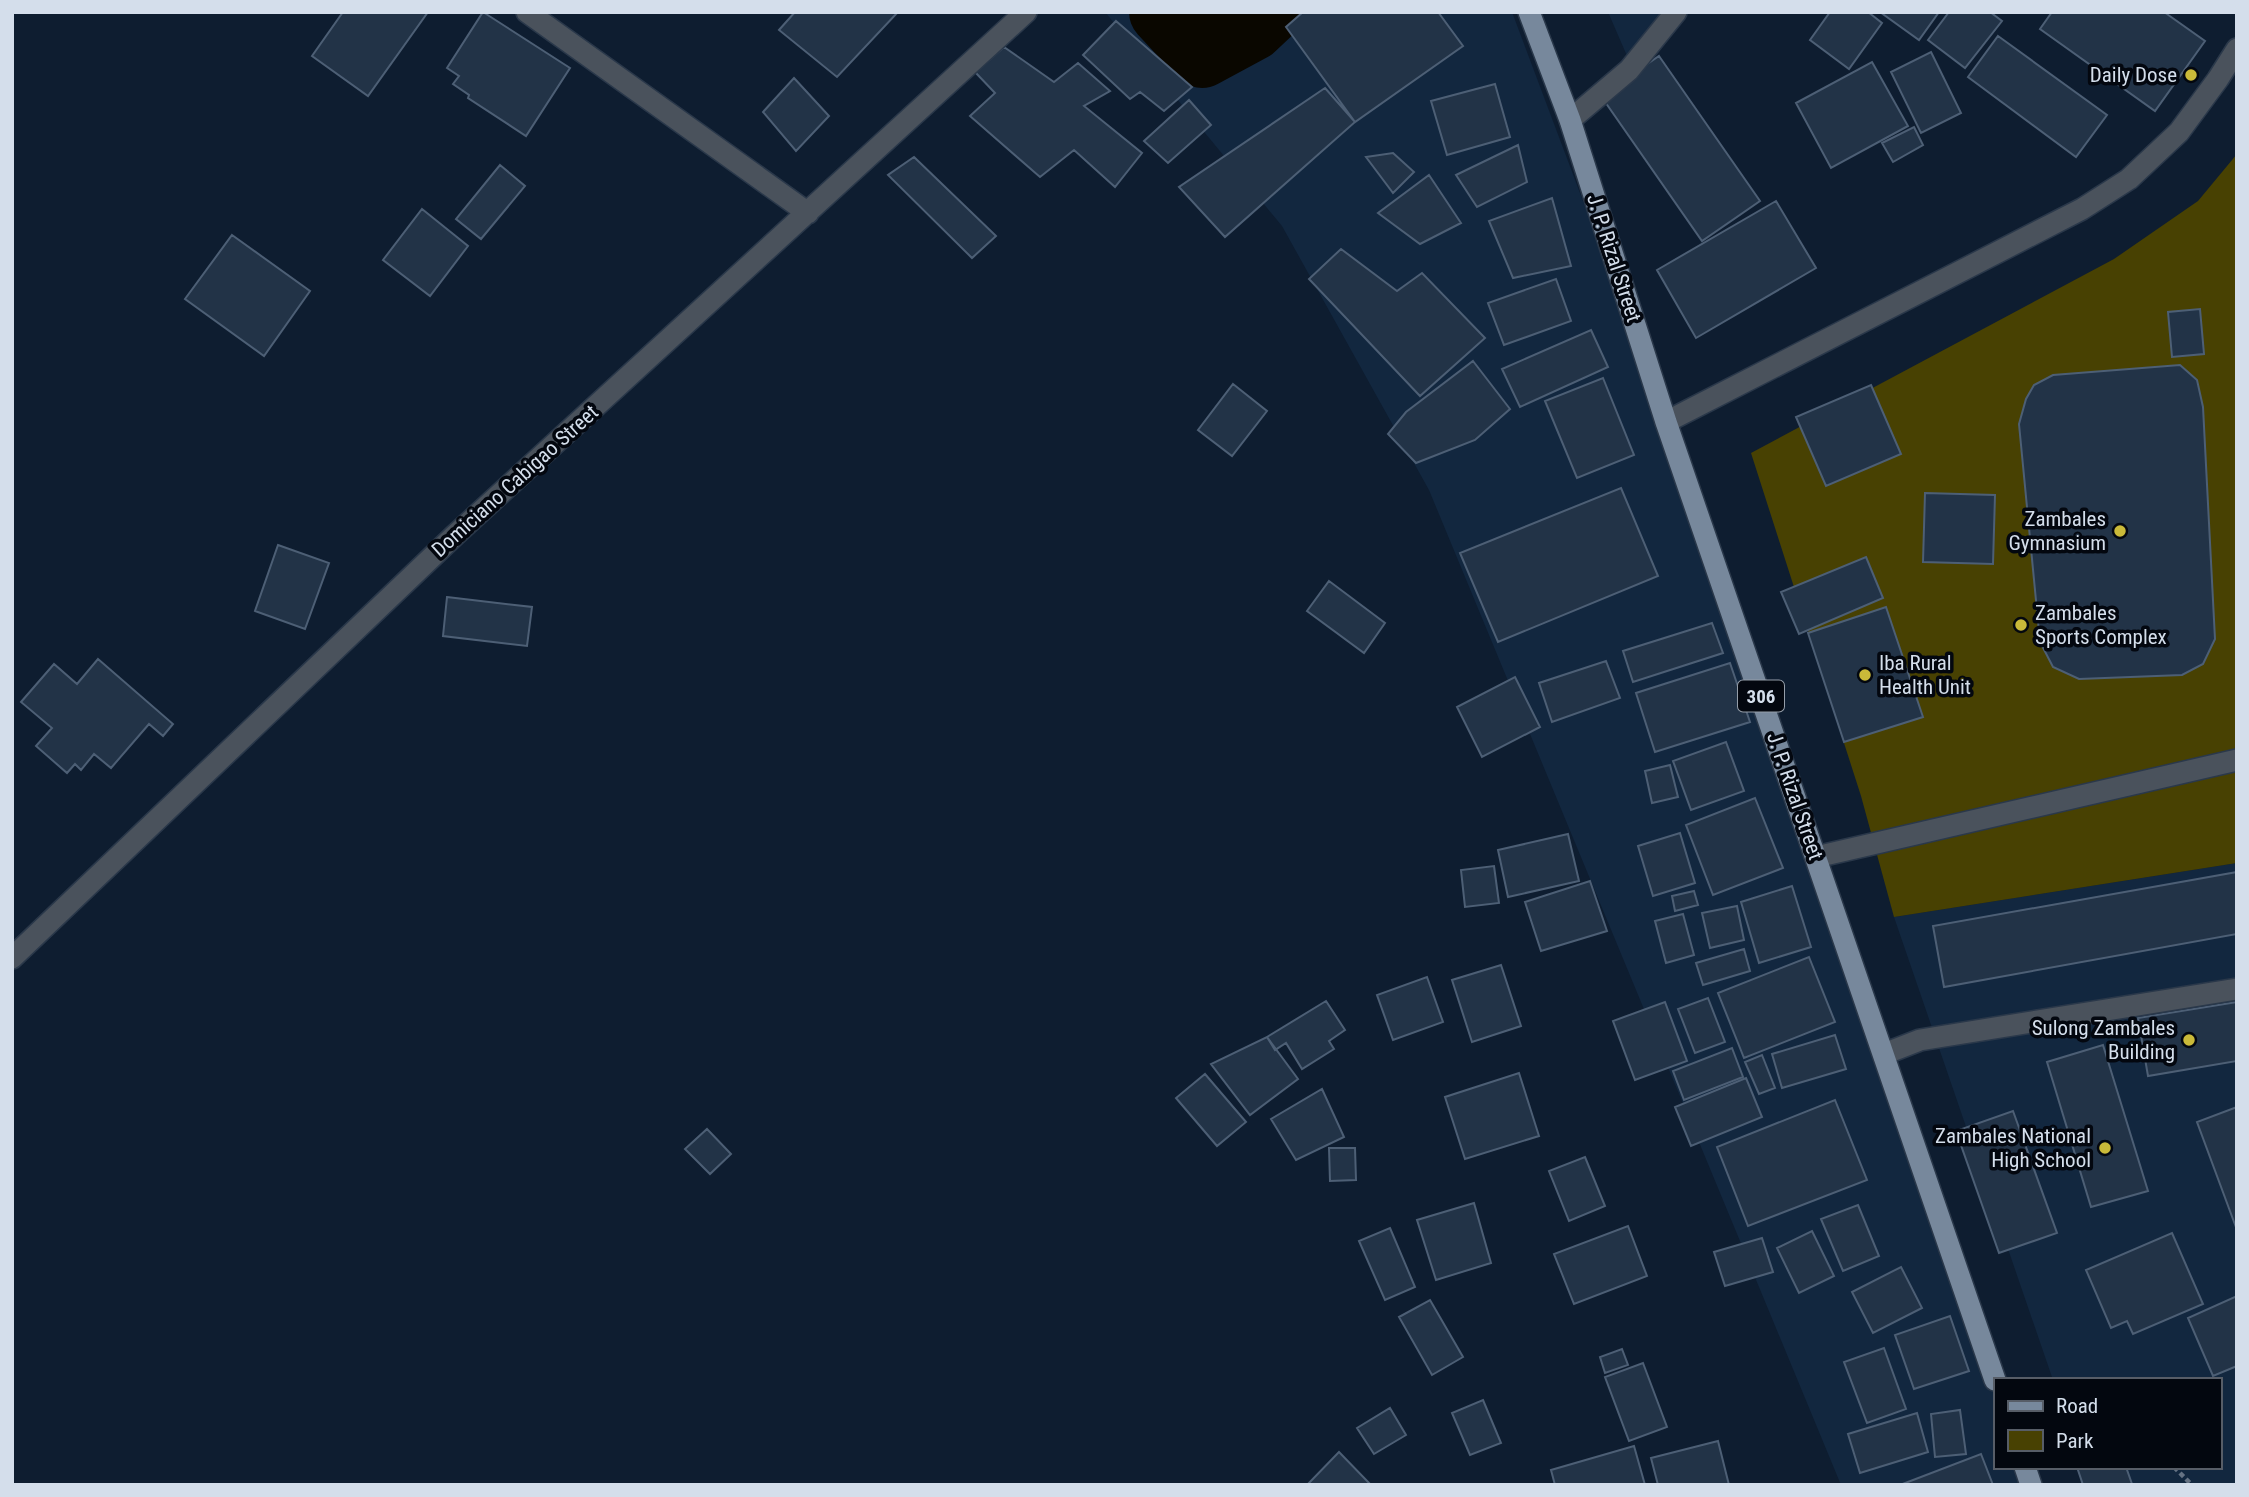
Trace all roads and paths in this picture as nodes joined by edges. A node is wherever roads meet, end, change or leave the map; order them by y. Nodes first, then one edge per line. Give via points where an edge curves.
1 (527, 12) edge
2 (1026, 12) edge
3 (1529, 12) edge
4 (1676, 12) edge
5 (2237, 49) edge
6 (1570, 120) junction
7 (808, 213) junction
8 (1666, 422) junction
9 (2237, 760) edge
10 (1816, 858) junction
11 (12, 958) edge
12 (2237, 989) edge
13 (1884, 1054) junction
14 (1994, 1378) edge
15 (2176, 1469) edge
16 (2192, 1485) edge

1 - 7 street
2 - 7 street, Domiciano Cabigao Street
3 - 6 main road, J. P. Rizal Street / 306
4 - 6 street via 1629,70
5 - 8 street via 2179,132 2129,179 2082,209
6 - 8 main road, J. P. Rizal Street / 306
7 - 11 street, Domiciano Cabigao Street via 443,546
8 - 10 main road, J. P. Rizal Street / 306
9 - 10 street
10 - 13 main road, J. P. Rizal Street / 306
12 - 13 street via 1920,1040
13 - 14 main road, J. P. Rizal Street / 306
15 - 16 path

